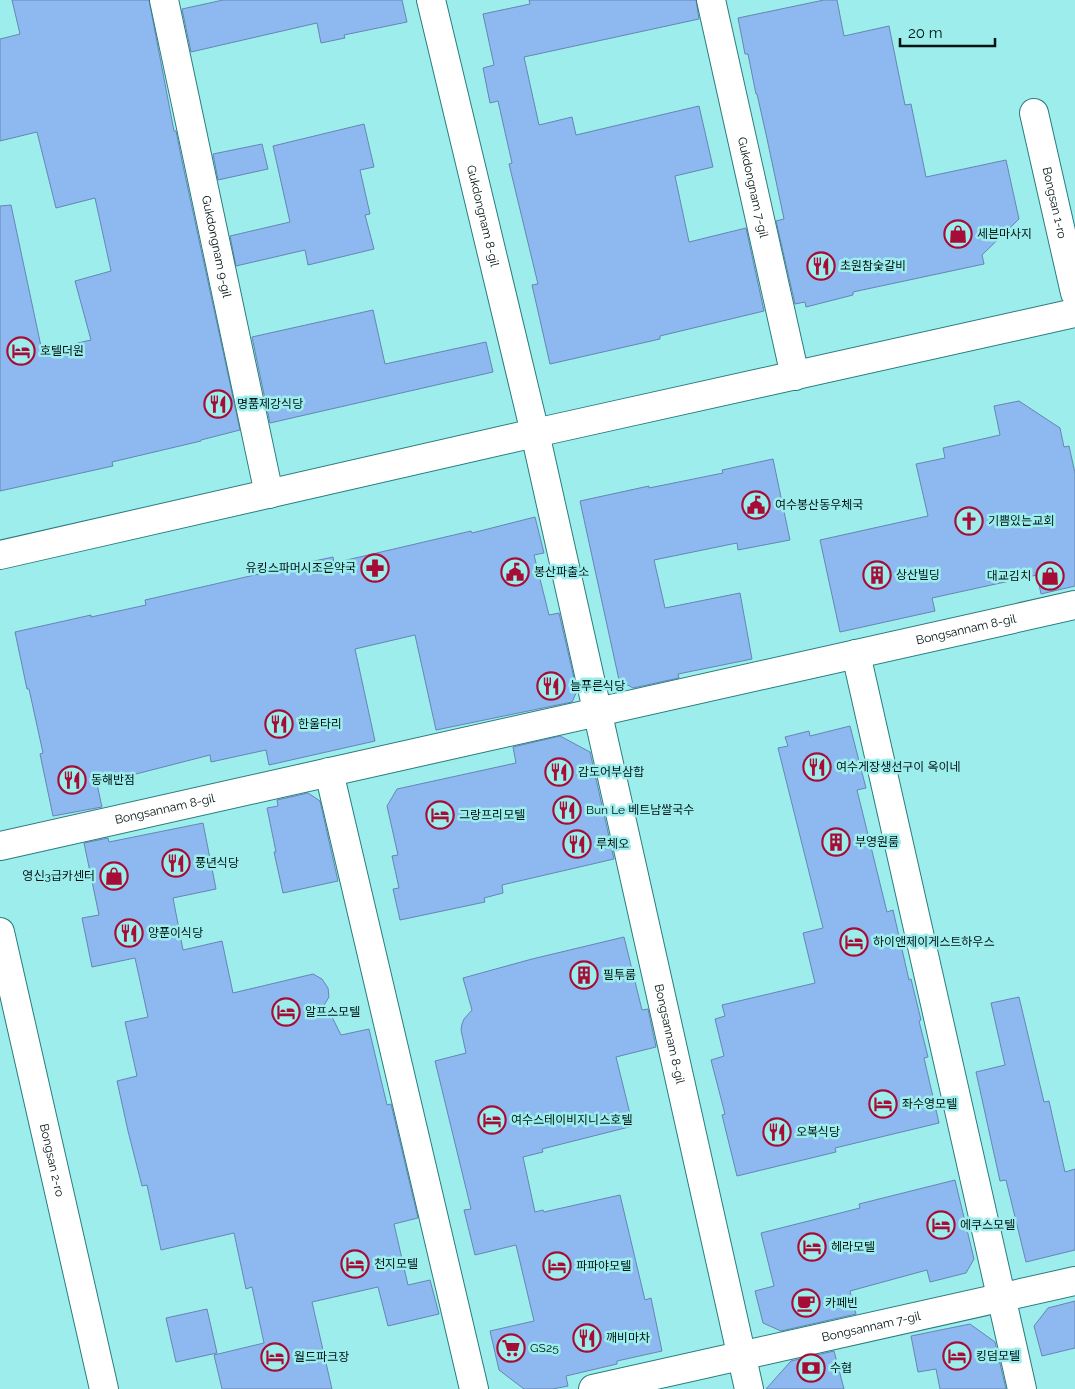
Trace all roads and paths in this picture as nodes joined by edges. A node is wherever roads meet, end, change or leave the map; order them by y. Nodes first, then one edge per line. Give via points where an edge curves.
1 (164, 0) edge
2 (432, 0) edge
3 (711, 0) edge
4 (1034, 113) dead end
5 (1075, 293) edge
6 (1075, 312) edge
7 (795, 376) junction
8 (535, 433) junction
9 (269, 494) junction
10 (0, 555) edge
11 (1075, 605) edge
12 (856, 654) junction
13 (597, 712) junction
14 (329, 772) junction
15 (0, 846) edge
16 (0, 932) edge
17 (1075, 1281) edge
18 (1001, 1298) junction
19 (741, 1356) junction
20 (99, 1387) edge
21 (474, 1389) edge
22 (593, 1389) edge
23 (749, 1389) edge
24 (1022, 1389) edge

1 - 9 street, Gukdongnam 9-gil
2 - 8 street, Gukdongnam 8-gil
3 - 7 street, Gukdongnam 7-gil
4 - 5 street, Bongsan 1-ro
6 - 7 street
7 - 8 street
8 - 9 street
8 - 13 street, Gukdongnam 8-gil
9 - 10 street
11 - 12 street, Bongsannam 8-gil
12 - 13 street, Bongsannam 8-gil
12 - 18 street
13 - 14 street, Bongsannam 8-gil
13 - 19 street, Bongsannam 8-gil
14 - 15 street, Bongsannam 8-gil
14 - 21 street
16 - 20 street, Bongsan 2-ro
17 - 18 street, Bongsannam 7-gil
18 - 19 street, Bongsannam 7-gil
18 - 24 street
19 - 22 street, Bongsannam 7-gil
19 - 23 street

